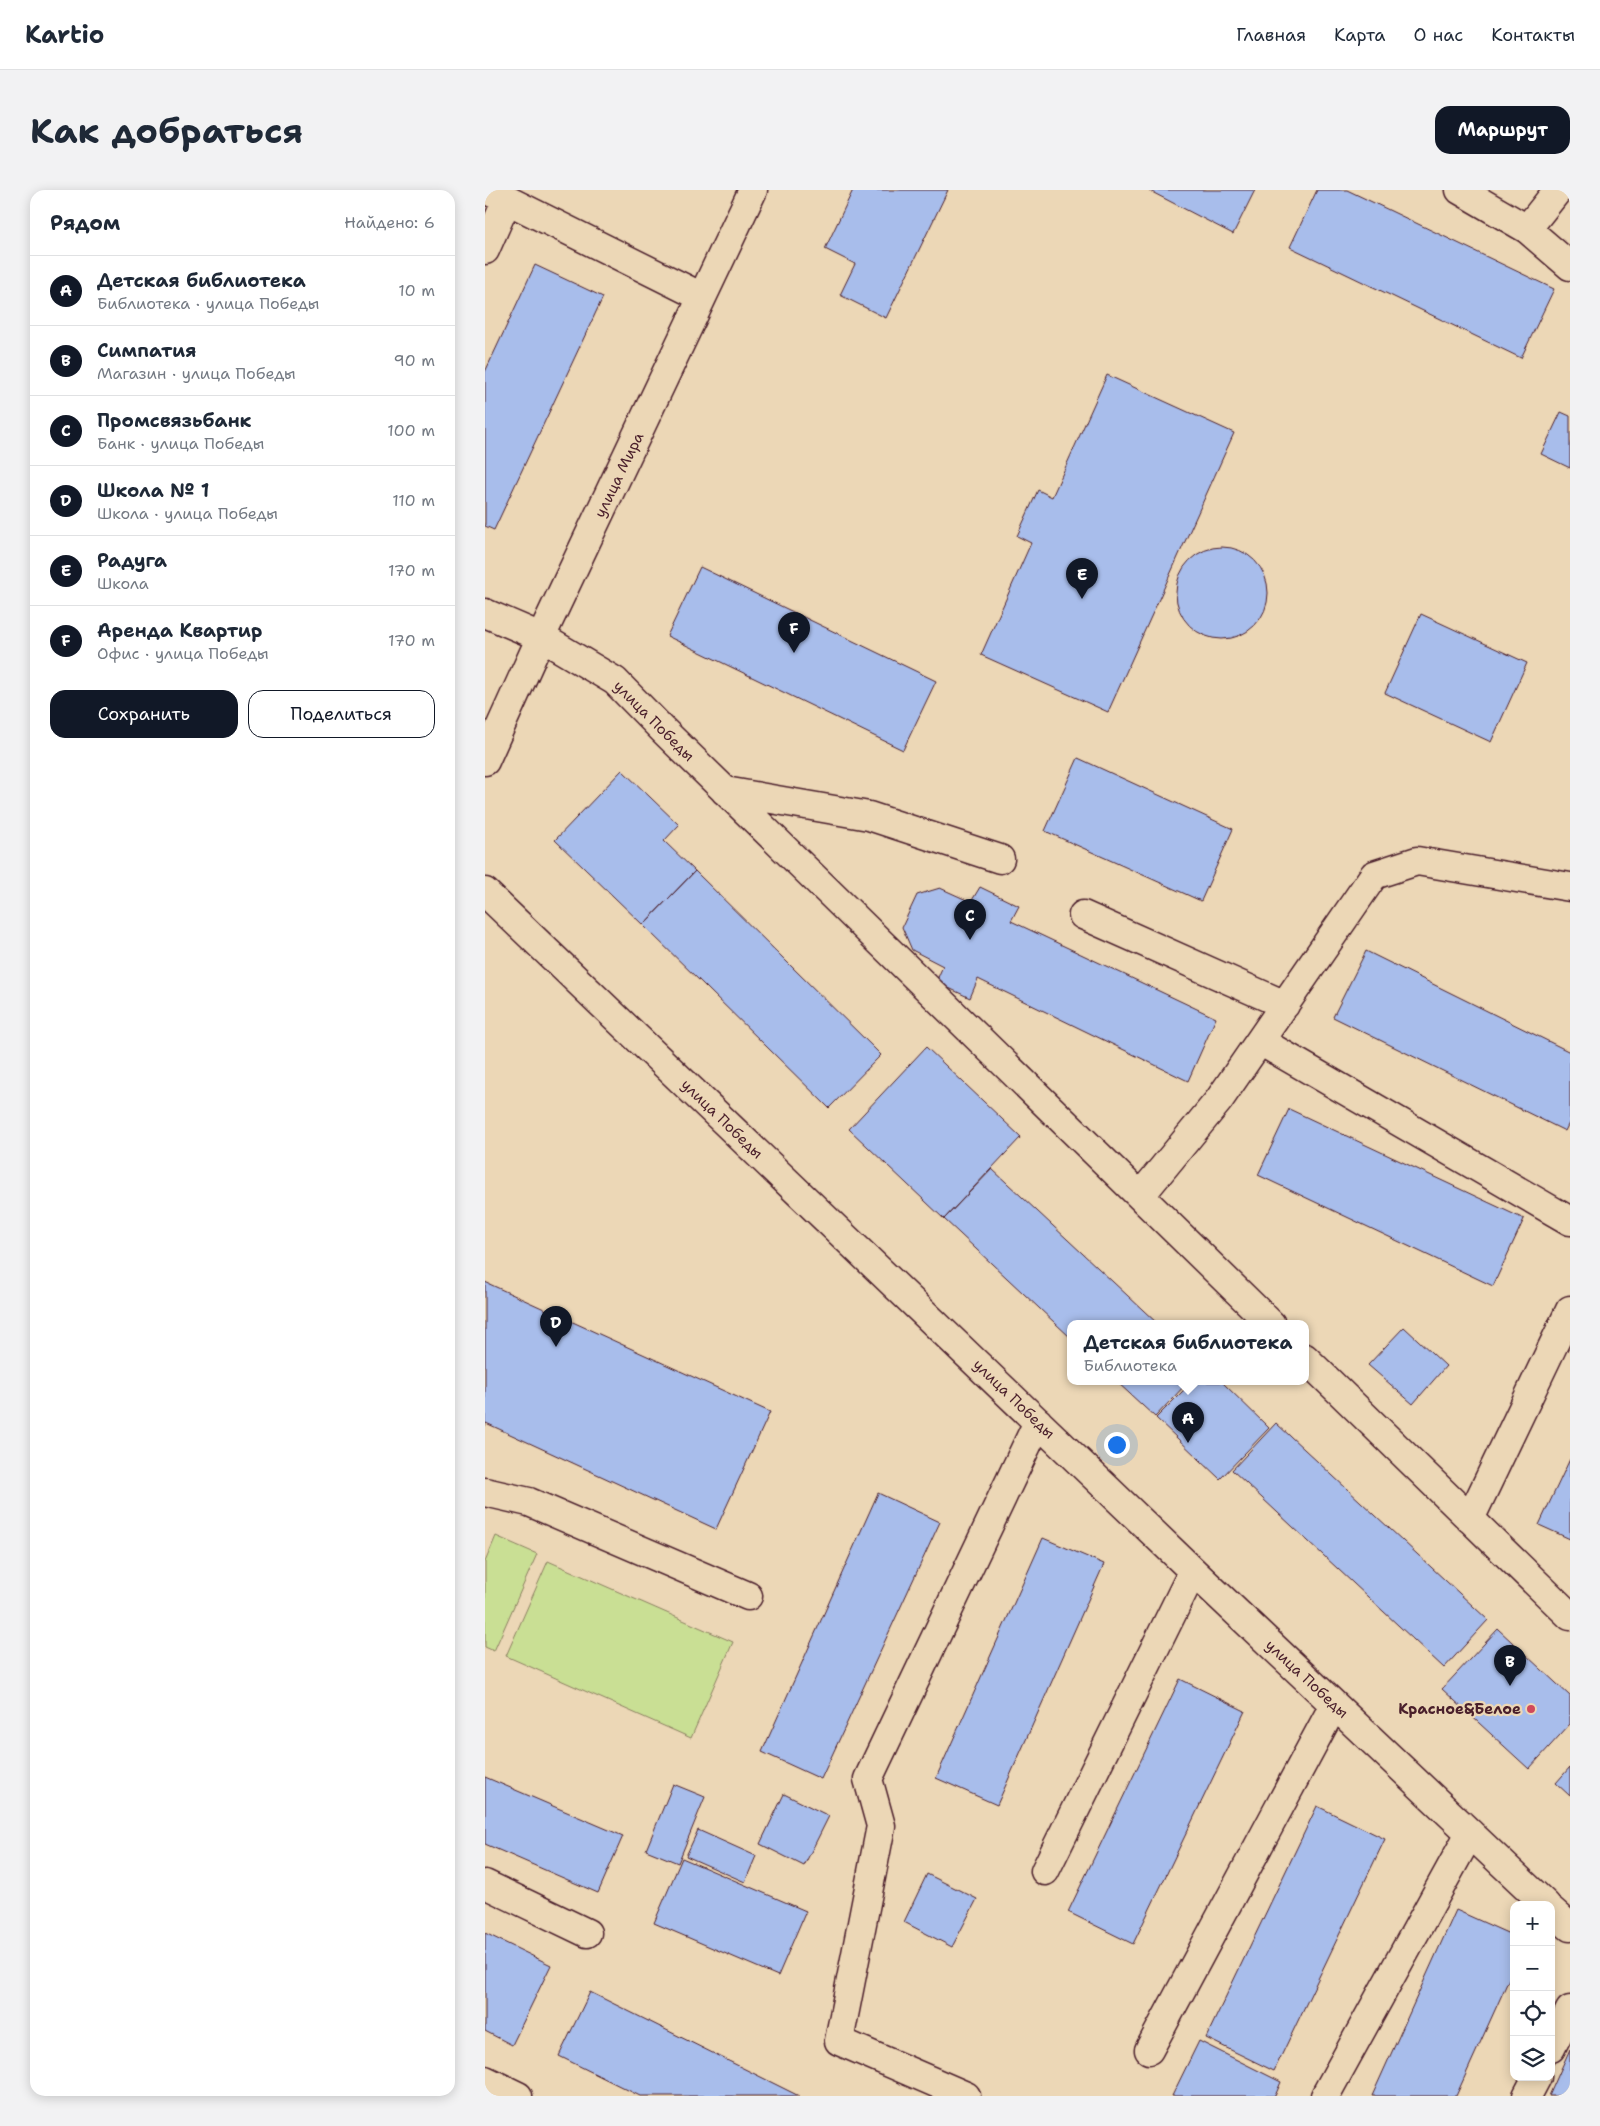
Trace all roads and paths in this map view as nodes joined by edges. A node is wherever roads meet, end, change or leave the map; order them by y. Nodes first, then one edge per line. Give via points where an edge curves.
1 (753, 190) edge
2 (1460, 190) edge
3 (1558, 190) edge
4 (497, 195) edge
5 (1527, 229) junction
6 (485, 250) edge
7 (1570, 266) edge
8 (702, 297) junction
9 (485, 613) edge
10 (541, 636) junction
11 (485, 761) edge
12 (725, 791) junction
13 (1000, 859) dead end
14 (1570, 887) edge
15 (485, 892) edge
16 (1083, 915) dead end
17 (1285, 1005) junction
18 (1260, 1041) junction
19 (1141, 1196) junction
20 (1570, 1221) edge
21 (1570, 1310) edge
22 (1267, 1320) edge
23 (1309, 1362) edge
24 (1037, 1422) junction
25 (485, 1492) edge
26 (1470, 1519) junction
27 (1193, 1571) junction
28 (748, 1596) dead end
29 (1570, 1616) edge
30 (1334, 1705) junction
31 (1470, 1832) junction
32 (1045, 1870) dead end
33 (485, 1884) edge
34 (1542, 1901) edge
35 (1555, 1914) edge
36 (1570, 1927) edge
37 (587, 1933) dead end
38 (1570, 2010) edge
39 (1555, 2040) edge
40 (1149, 2050) dead end
41 (485, 2080) edge
42 (1535, 2081) edge
43 (517, 2096) edge
44 (966, 2096) edge
45 (1325, 2096) edge
46 (1527, 2096) edge

1 - 8 street, улица Мира
2 - 5 street
3 - 5 street
4 - 6 street
4 - 8 street
5 - 7 street
8 - 10 street, улица Мира
9 - 10 street, улица Победы
10 - 11 street, улица Мира
10 - 12 street, улица Победы via 615,681
12 - 13 street via 869,816
12 - 19 street, улица Победы
14 - 17 street via 1417,862 1374,875
15 - 24 street, улица Победы
16 - 17 street
17 - 18 street
18 - 19 street via 1219,1100
18 - 20 street
19 - 22 street, улица Победы
21 - 26 street
23 - 26 street
24 - 27 street, улица Победы
24 - 44 street via 869,1779 881,1826 839,2041
25 - 28 street via 529,1502
26 - 29 street
27 - 30 street, улица Победы
27 - 32 street
30 - 31 street, улица Победы
30 - 40 street
31 - 34 street, улица Победы
31 - 45 street
33 - 37 street
35 - 36 street
38 - 39 street
41 - 43 street
42 - 46 street

